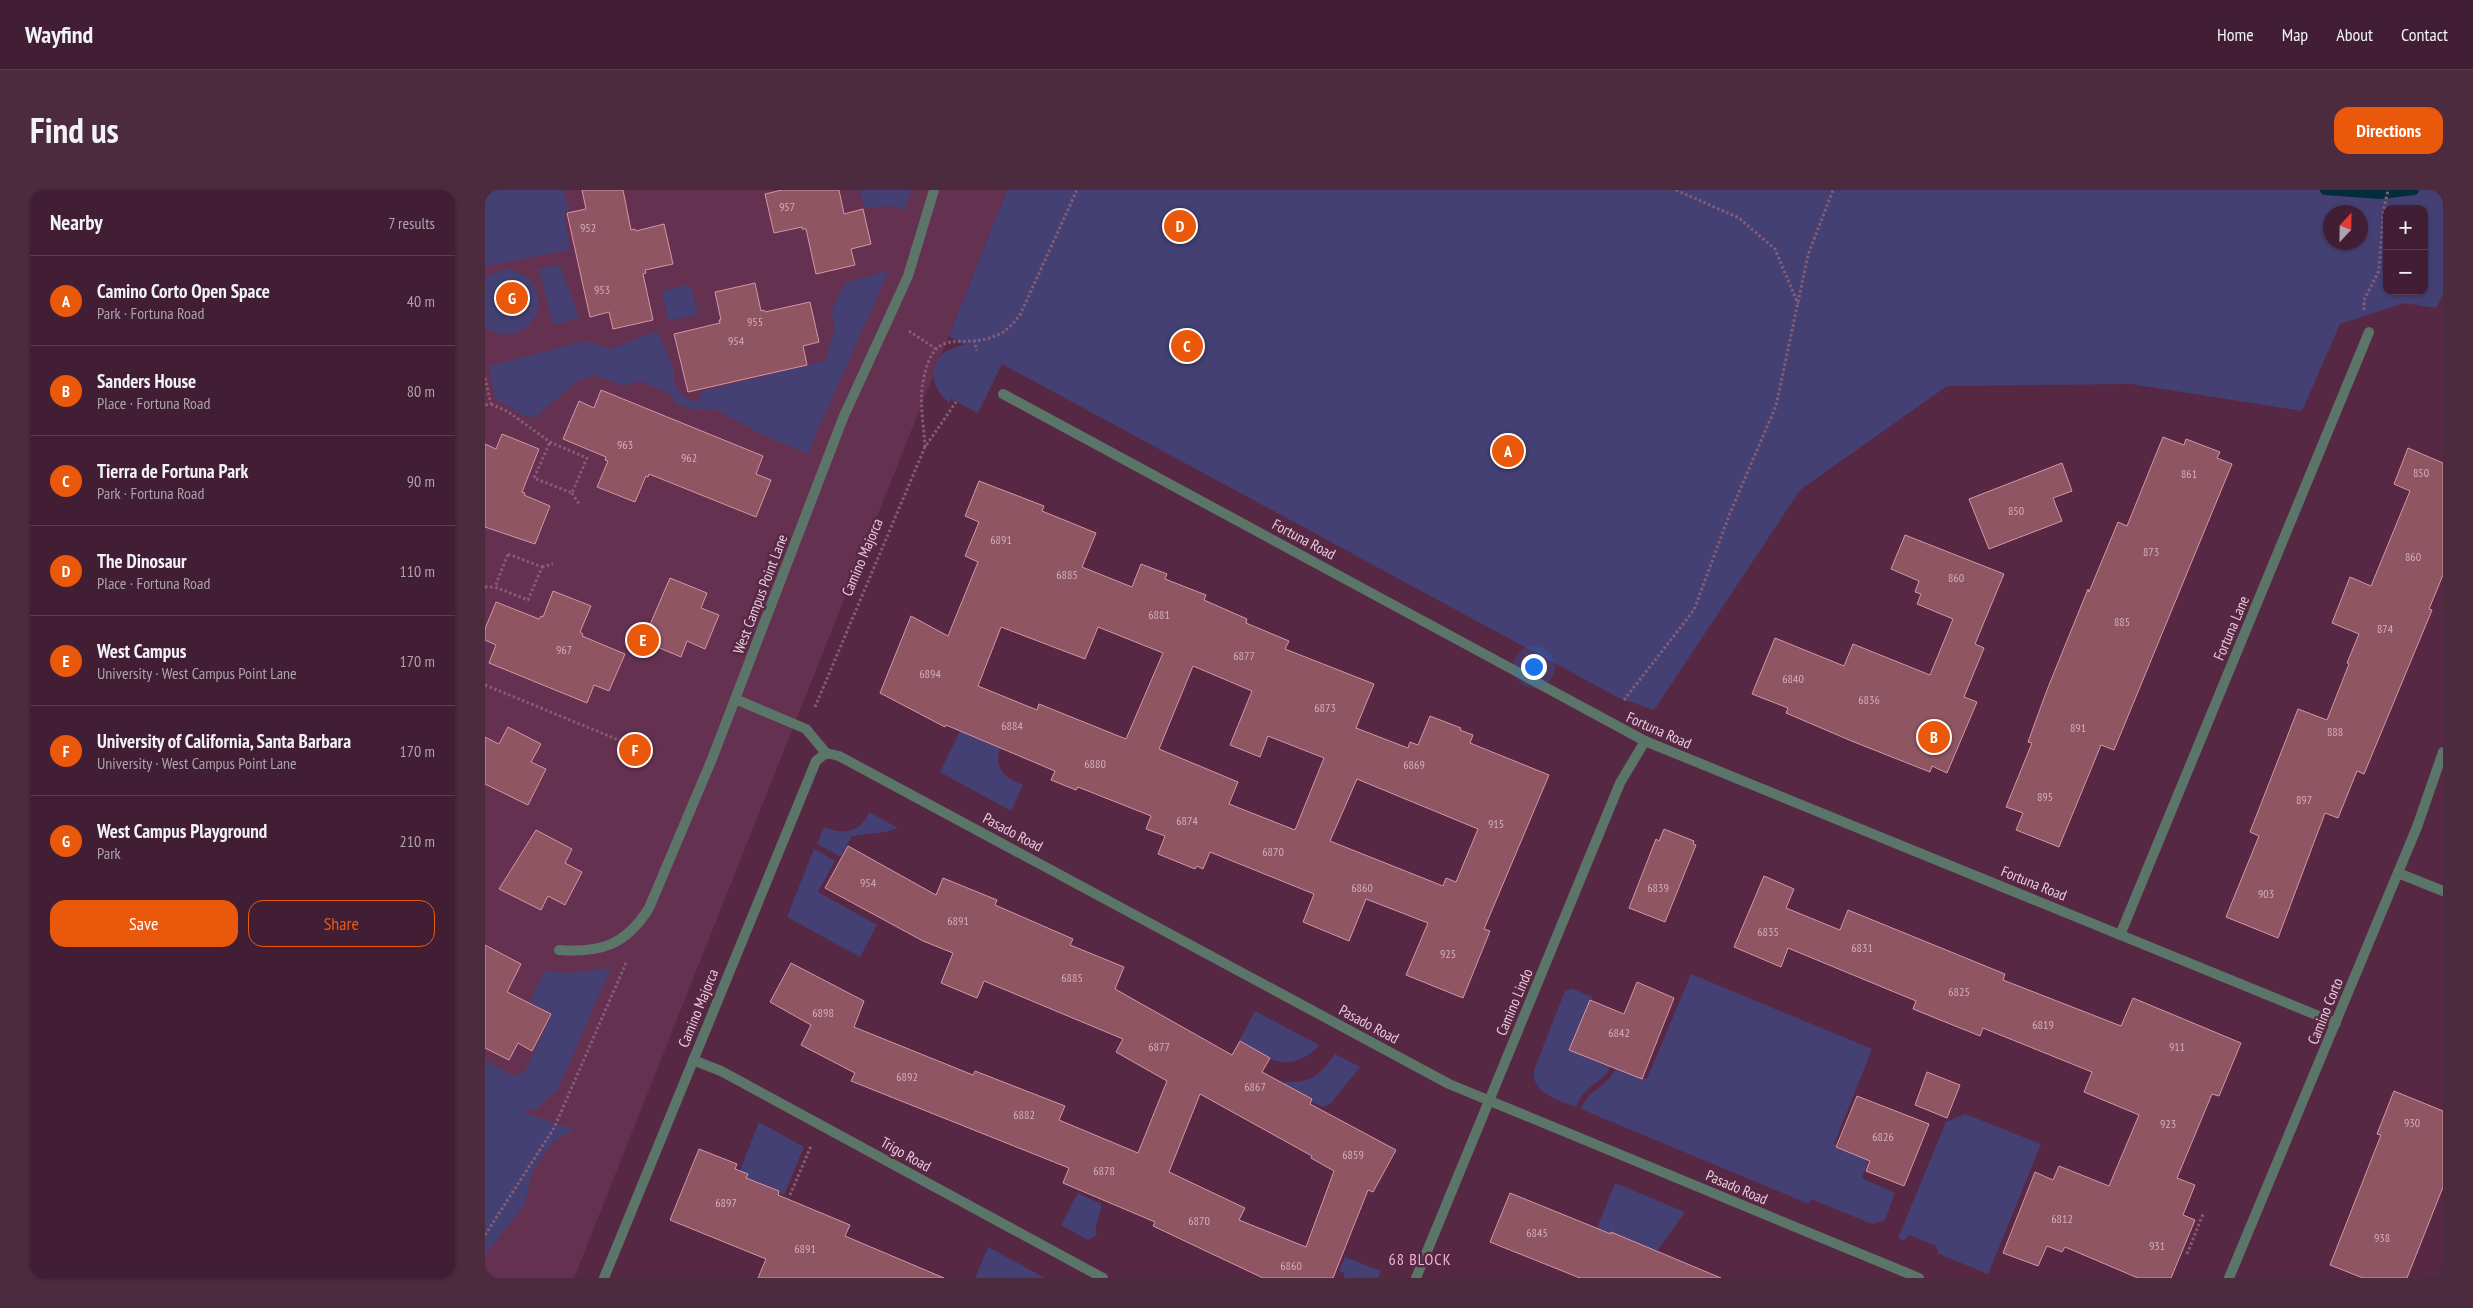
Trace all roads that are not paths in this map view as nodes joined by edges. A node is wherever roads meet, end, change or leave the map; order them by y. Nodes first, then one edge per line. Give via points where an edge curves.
1 (934, 190) edge
2 (2369, 332) dead end
3 (1003, 394) dead end
4 (735, 699) junction
5 (1645, 741) junction
6 (2443, 752) edge
7 (826, 753) junction
8 (2398, 873) junction
9 (2443, 891) edge
10 (2121, 935) junction
11 (559, 950) dead end
12 (2336, 1023) junction
13 (693, 1060) junction
14 (1489, 1100) junction
15 (604, 1278) edge
16 (1103, 1278) edge
17 (1416, 1278) edge
18 (1919, 1278) edge
19 (2229, 1278) edge

1 - 4 street, West Campus Point Lane via 908,276 843,418
2 - 10 street, Fortuna Lane
3 - 5 street, Fortuna Road
4 - 7 street via 806,729
4 - 11 street, West Campus Point Lane via 649,908 639,924 623,939 605,947 584,952
5 - 10 street, Fortuna Road
5 - 14 street, Camino Lindo via 1620,783
6 - 8 street, Camino Corto
7 - 13 street, Camino Majorca via 817,761
7 - 14 street, Pasado Road via 839,756 1449,1084
8 - 9 street
8 - 12 street, Camino Corto
10 - 12 street, Fortuna Road
12 - 19 street, Camino Corto
13 - 15 street, Camino Majorca
13 - 16 street, Trigo Road via 721,1071
14 - 17 street, Camino Lindo
14 - 18 street, Pasado Road

